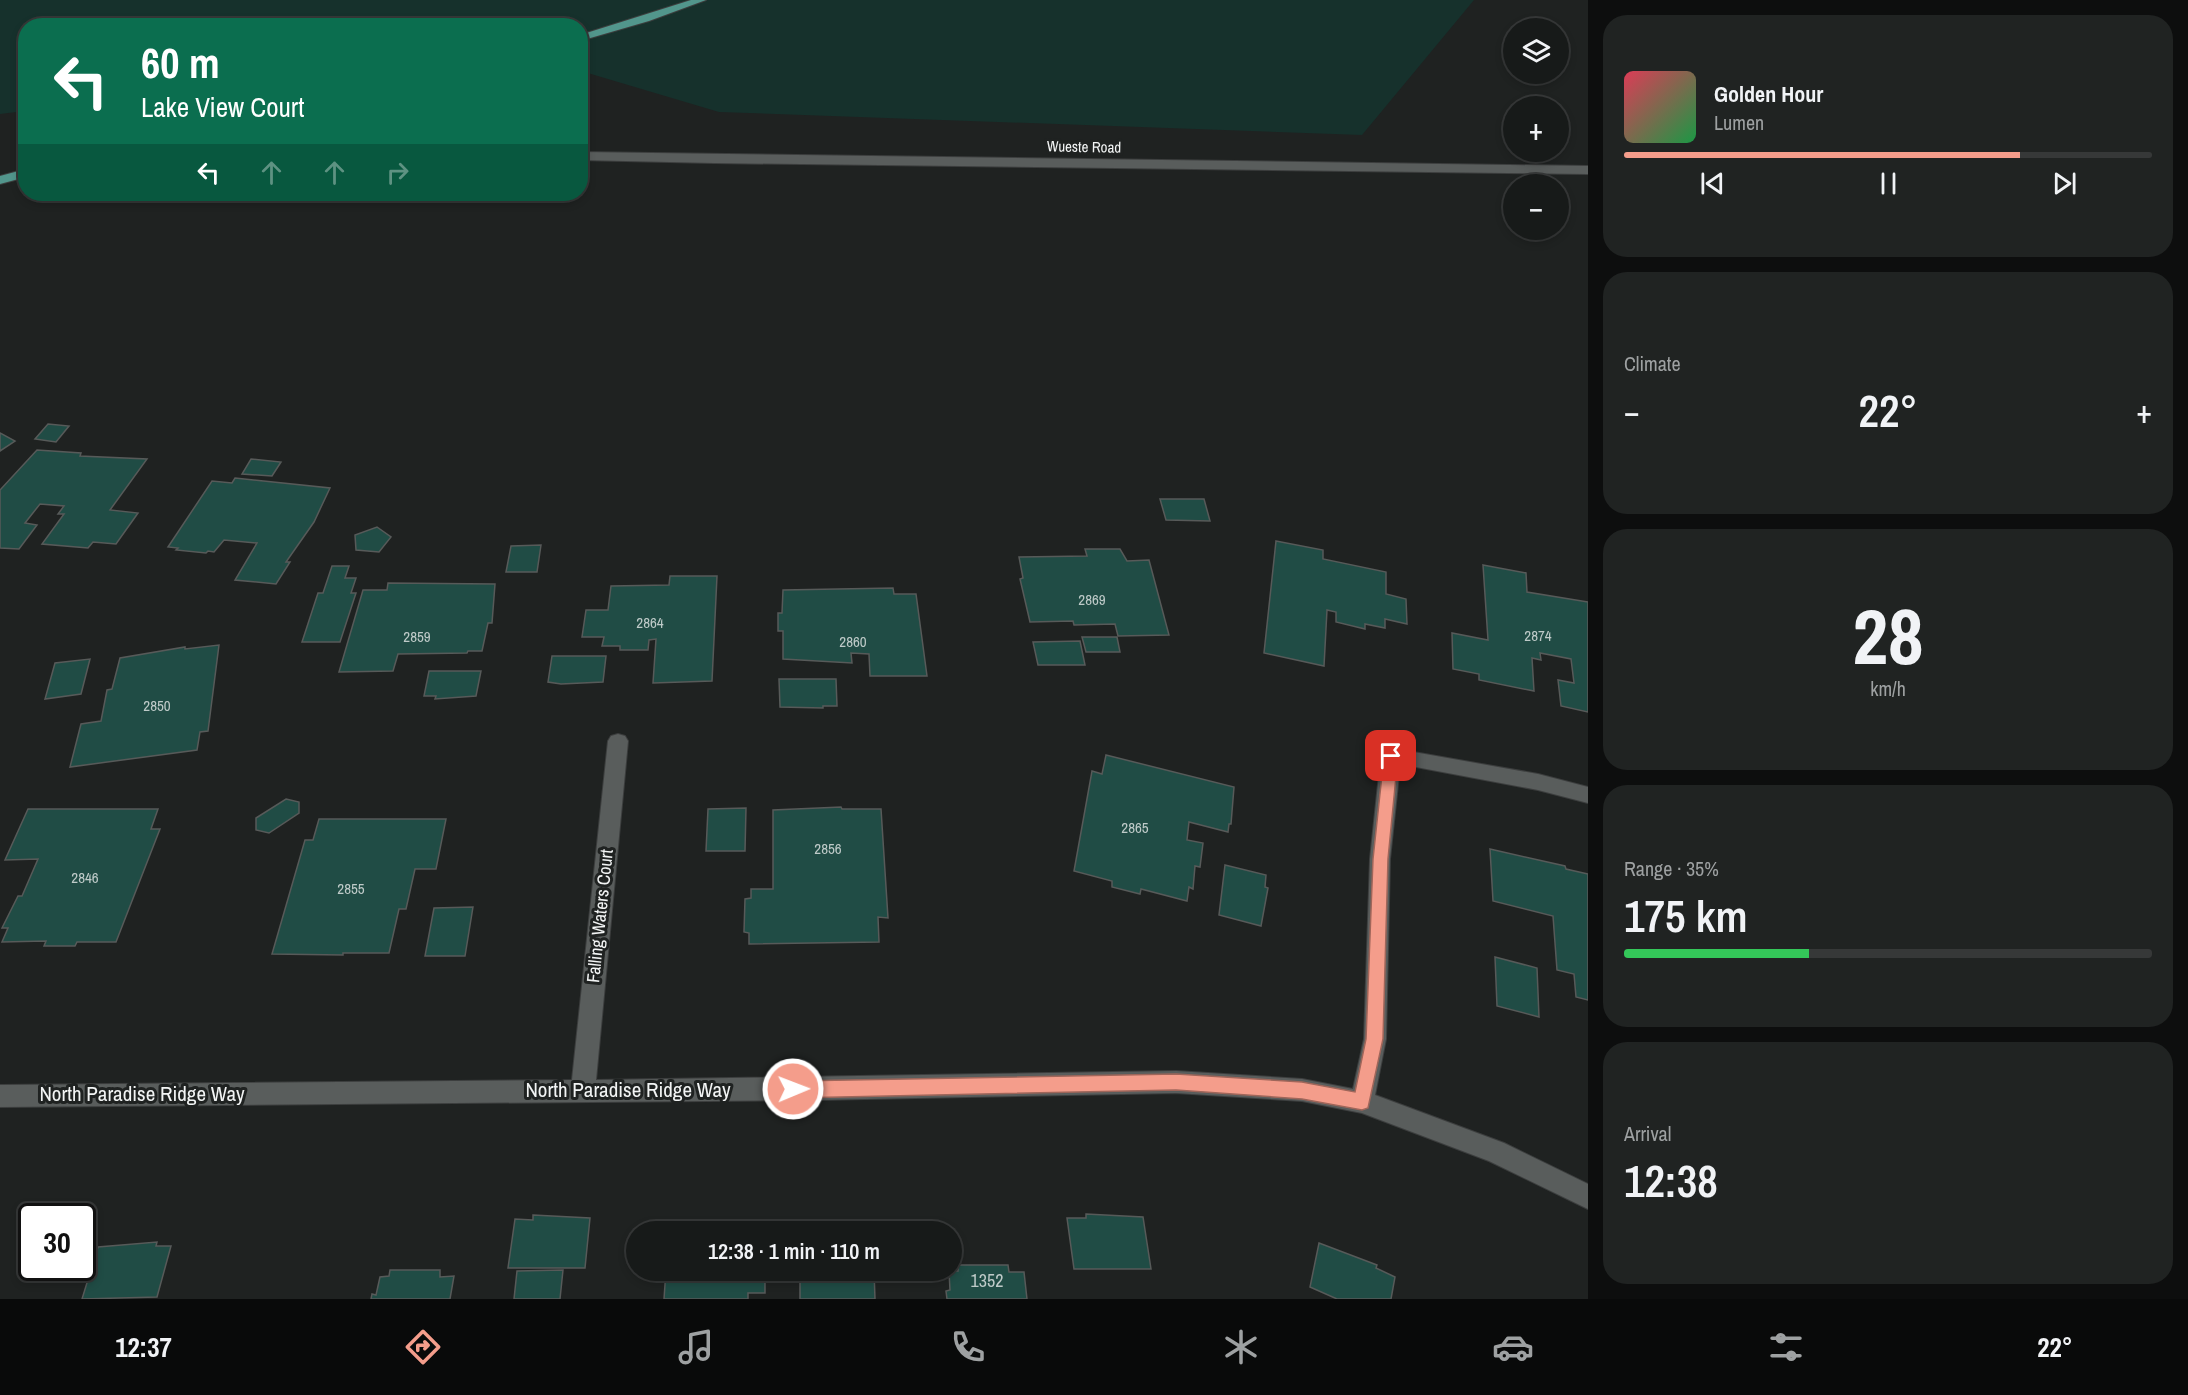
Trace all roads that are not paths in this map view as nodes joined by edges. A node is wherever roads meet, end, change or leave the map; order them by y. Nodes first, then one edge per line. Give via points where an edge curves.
1 (701, 0) edge
2 (588, 36) edge
3 (588, 156) edge
4 (1588, 170) edge
5 (18, 175) edge
6 (0, 180) edge
7 (618, 741) dead end
8 (1588, 795) edge
9 (583, 1091) junction
10 (0, 1096) edge
11 (1362, 1102) junction
12 (1588, 1197) edge

1 - 2 main road
3 - 4 street, Wueste Road
5 - 6 main road
7 - 9 street, Falling Waters Court
8 - 11 street via 1538,782 1391,756 1380,859 1375,1039
9 - 10 street, North Paradise Ridge Way
9 - 11 street, North Paradise Ridge Way via 1176,1082 1302,1090
11 - 12 street, North Paradise Ridge Way via 1496,1151

